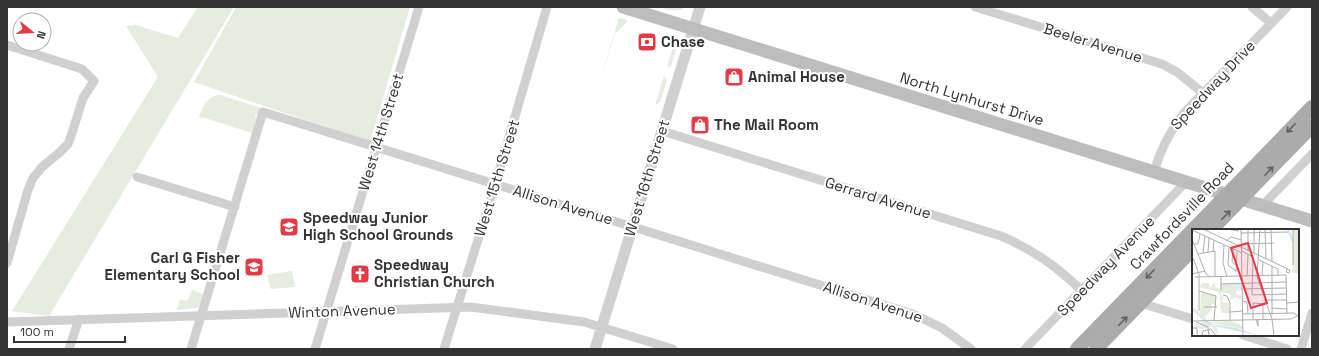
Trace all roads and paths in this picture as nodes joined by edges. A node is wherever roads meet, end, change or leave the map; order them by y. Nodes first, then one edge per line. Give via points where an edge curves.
1 (418, 7) edge
2 (547, 7) edge
3 (623, 7) edge
4 (700, 7) edge
5 (975, 7) edge
6 (1252, 7) edge
7 (1287, 7) edge
8 (1271, 23) junction
9 (693, 29) junction
10 (7, 45) edge
11 (1204, 93) junction
12 (1312, 107) edge
13 (1312, 126) edge
14 (662, 131) junction
15 (376, 148) junction
16 (1312, 154) edge
17 (1154, 172) junction
18 (137, 177) dead end
19 (1186, 182) junction
20 (495, 185) junction
21 (1226, 195) junction
22 (1241, 199) junction
23 (1262, 206) junction
24 (235, 207) junction
25 (1312, 221) edge
26 (632, 226) junction
27 (1193, 229) edge
28 (1213, 229) edge
29 (1192, 230) edge
30 (1192, 250) edge
31 (8, 258) edge
32 (1082, 291) junction
33 (1127, 298) junction
34 (1141, 303) junction
35 (457, 308) junction
36 (326, 311) junction
37 (1312, 313) edge
38 (201, 315) junction
39 (78, 319) junction
40 (1192, 319) edge
41 (7, 322) edge
42 (602, 327) junction
43 (1246, 336) edge
44 (69, 349) edge
45 (191, 349) edge
46 (315, 349) edge
47 (444, 349) edge
48 (595, 349) edge
49 (673, 349) edge
50 (971, 349) edge
51 (1025, 349) edge
52 (1077, 349) edge
53 (1096, 349) edge
54 (1287, 349) edge
55 (1301, 349) edge

1 - 15 street, West 14th Street
2 - 20 street, West 15th Street
3 - 9 main road, North Lynhurst Drive
4 - 9 street, West 16th Street
5 - 11 street, Beeler Avenue via 1162,64
6 - 8 street
7 - 8 street, Speedway Drive
8 - 11 street, Speedway Drive
9 - 14 street, West 16th Street
9 - 17 main road, North Lynhurst Drive
10 - 31 street via 82,69 94,81 83,98 68,144 33,178
11 - 17 street, Speedway Drive via 1184,112 1170,133
12 -> 21 main road, Crawfordsville Road
22 -> 13 main road, Crawfordsville Road
14 - 26 street, West 16th Street
14 - 32 street, Gerrard Avenue via 1001,236 1044,258
15 - 20 street, Allison Avenue
15 - 24 street, Allison Avenue via 263,112
15 - 36 street, West 14th Street
16 - 23 street
17 - 19 main road, North Lynhurst Drive
18 - 24 street
19 - 21 main road, North Lynhurst Drive
19 - 32 street, Speedway Avenue
20 - 26 street, Allison Avenue
20 - 35 street, West 15th Street
21 - 22 main road, North Lynhurst Drive
21 -> 27 main road, Crawfordsville Road
22 - 23 main road, North Lynhurst Drive
28 -> 22 main road, Crawfordsville Road
23 - 25 main road, North Lynhurst Drive
24 - 38 street
26 - 42 street, West 16th Street
26 - 50 street, Allison Avenue via 913,314 942,328
29 -> 33 main road, Crawfordsville Road
30 - 34 main road, Crawfordsville Road
32 - 51 street, Speedway Avenue
33 - 34 street
33 - 52 main road, Crawfordsville Road
34 - 40 street
53 -> 34 main road, Crawfordsville Road
35 - 36 street, Winton Avenue
35 - 42 street, Winton Avenue via 549,317
35 - 47 street, West 15th Street
36 - 38 street, Winton Avenue
36 - 46 street, West 14th Street
37 - 55 street
38 - 39 street, Winton Avenue
38 - 45 street
39 - 41 street, Winton Avenue
39 - 44 street
42 - 48 street, West 16th Street
42 - 49 street, Winton Avenue
43 - 54 street

